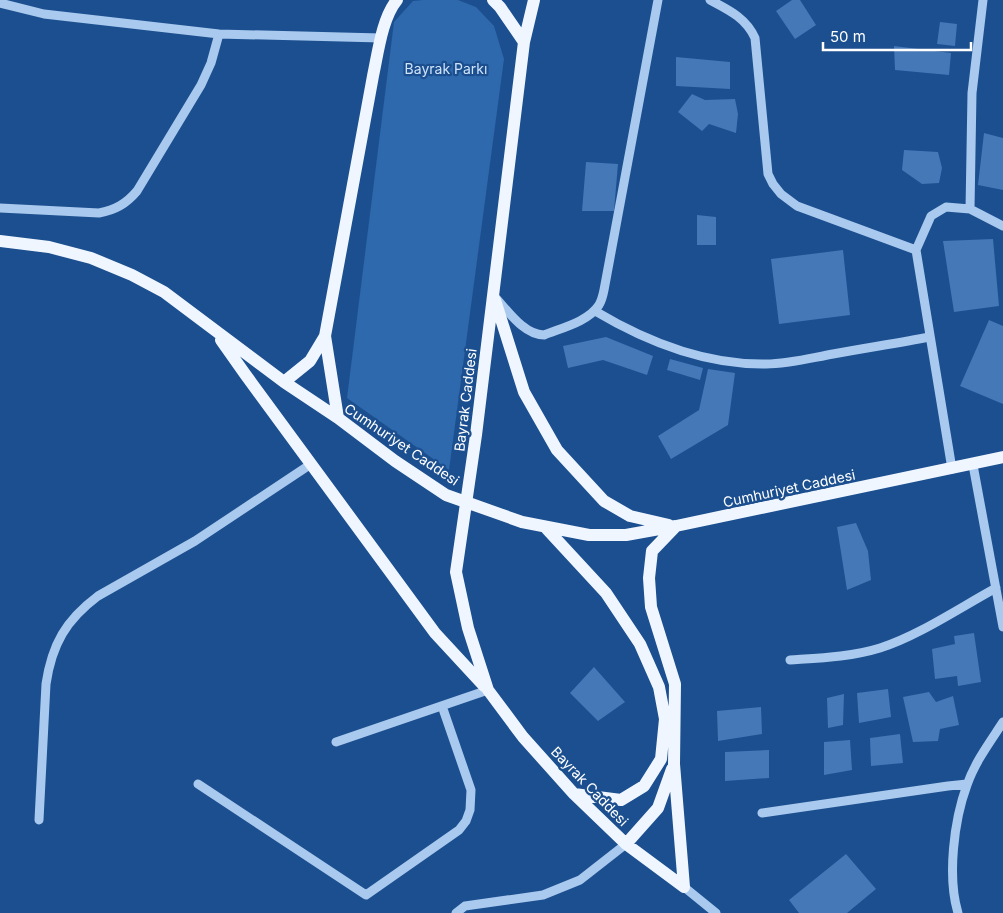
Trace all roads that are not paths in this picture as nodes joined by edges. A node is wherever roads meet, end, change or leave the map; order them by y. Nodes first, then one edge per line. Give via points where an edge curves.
1 (397, 0) edge
2 (493, 0) edge
3 (534, 0) edge
4 (658, 0) edge
5 (710, 0) edge
6 (983, 0) edge
7 (0, 3) edge
8 (218, 34) junction
9 (381, 38) junction
10 (524, 42) junction
11 (0, 208) edge
12 (970, 209) junction
13 (1003, 226) edge
14 (0, 241) edge
15 (916, 250) junction
16 (493, 295) junction
17 (595, 310) junction
18 (214, 329) junction
19 (325, 336) junction
20 (930, 337) junction
21 (284, 382) junction
22 (338, 418) junction
23 (1003, 457) edge
24 (311, 464) junction
25 (973, 465) junction
26 (952, 469) junction
27 (676, 526) junction
28 (545, 527) junction
29 (996, 588) junction
30 (1003, 627) edge
31 (790, 660) dead end
32 (488, 690) junction
33 (442, 706) junction
34 (1003, 722) edge
35 (336, 742) dead end
36 (674, 764) junction
37 (198, 784) dead end
38 (967, 784) junction
39 (574, 794) junction
40 (762, 813) dead end
41 (39, 820) dead end
42 (626, 844) junction
43 (684, 887) junction
44 (456, 913) edge
45 (716, 913) edge
46 (958, 913) edge

1 - 9 main road
2 - 10 main road
3 - 10 main road, Bayrak Caddesi
4 - 17 street via 604,290
5 - 15 street via 736,14 755,38 768,174 781,194 806,210
6 - 12 street via 972,93
7 - 8 street via 44,14
8 - 9 street
8 - 11 street via 211,63 201,85 137,192 124,204 99,213
9 - 19 main road
10 - 16 main road, Bayrak Caddesi
12 - 13 street
12 - 15 street via 946,208 930,216
14 - 18 main road, Cumhuriyet Caddesi via 49,247 92,258 124,271 164,292
15 - 20 street
16 - 17 street via 531,333 537,335 586,317
16 - 27 main road via 524,392 557,450 604,501 630,516
16 - 32 main road, Bayrak Caddesi via 456,572 468,628
17 - 20 street via 665,346 706,359 746,364 788,363
18 - 21 main road, Cumhuriyet Caddesi
18 - 24 main road
19 - 21 main road via 310,361
19 - 22 main road
20 - 26 street
21 - 22 main road, Cumhuriyet Caddesi
22 - 28 main road, Cumhuriyet Caddesi via 446,495
23 - 25 main road, Cumhuriyet Caddesi
24 - 32 main road via 435,633
24 - 41 street via 195,541 98,596 72,619 54,650 46,684
25 - 26 main road, Cumhuriyet Caddesi
25 - 29 street
26 - 27 main road, Cumhuriyet Caddesi
27 - 28 main road, Cumhuriyet Caddesi via 626,535 598,536
27 - 36 main road via 652,551 649,578 651,607 675,684
28 - 39 main road via 606,593 640,644 659,687 665,718 661,759 644,786 621,800
29 - 30 street
29 - 31 street via 881,648 844,656
32 - 33 street
32 - 39 main road, Bayrak Caddesi via 523,737
33 - 35 street
33 - 37 street via 471,790 466,821 459,830 366,896
34 - 38 street via 978,760
36 - 42 main road via 658,808
36 - 43 main road
38 - 40 street
38 - 46 street via 955,840
39 - 42 main road, Bayrak Caddesi
42 - 43 main road, Bayrak Caddesi
42 - 44 street via 580,880 543,895 465,906
43 - 45 street, Bayrak Caddesi

